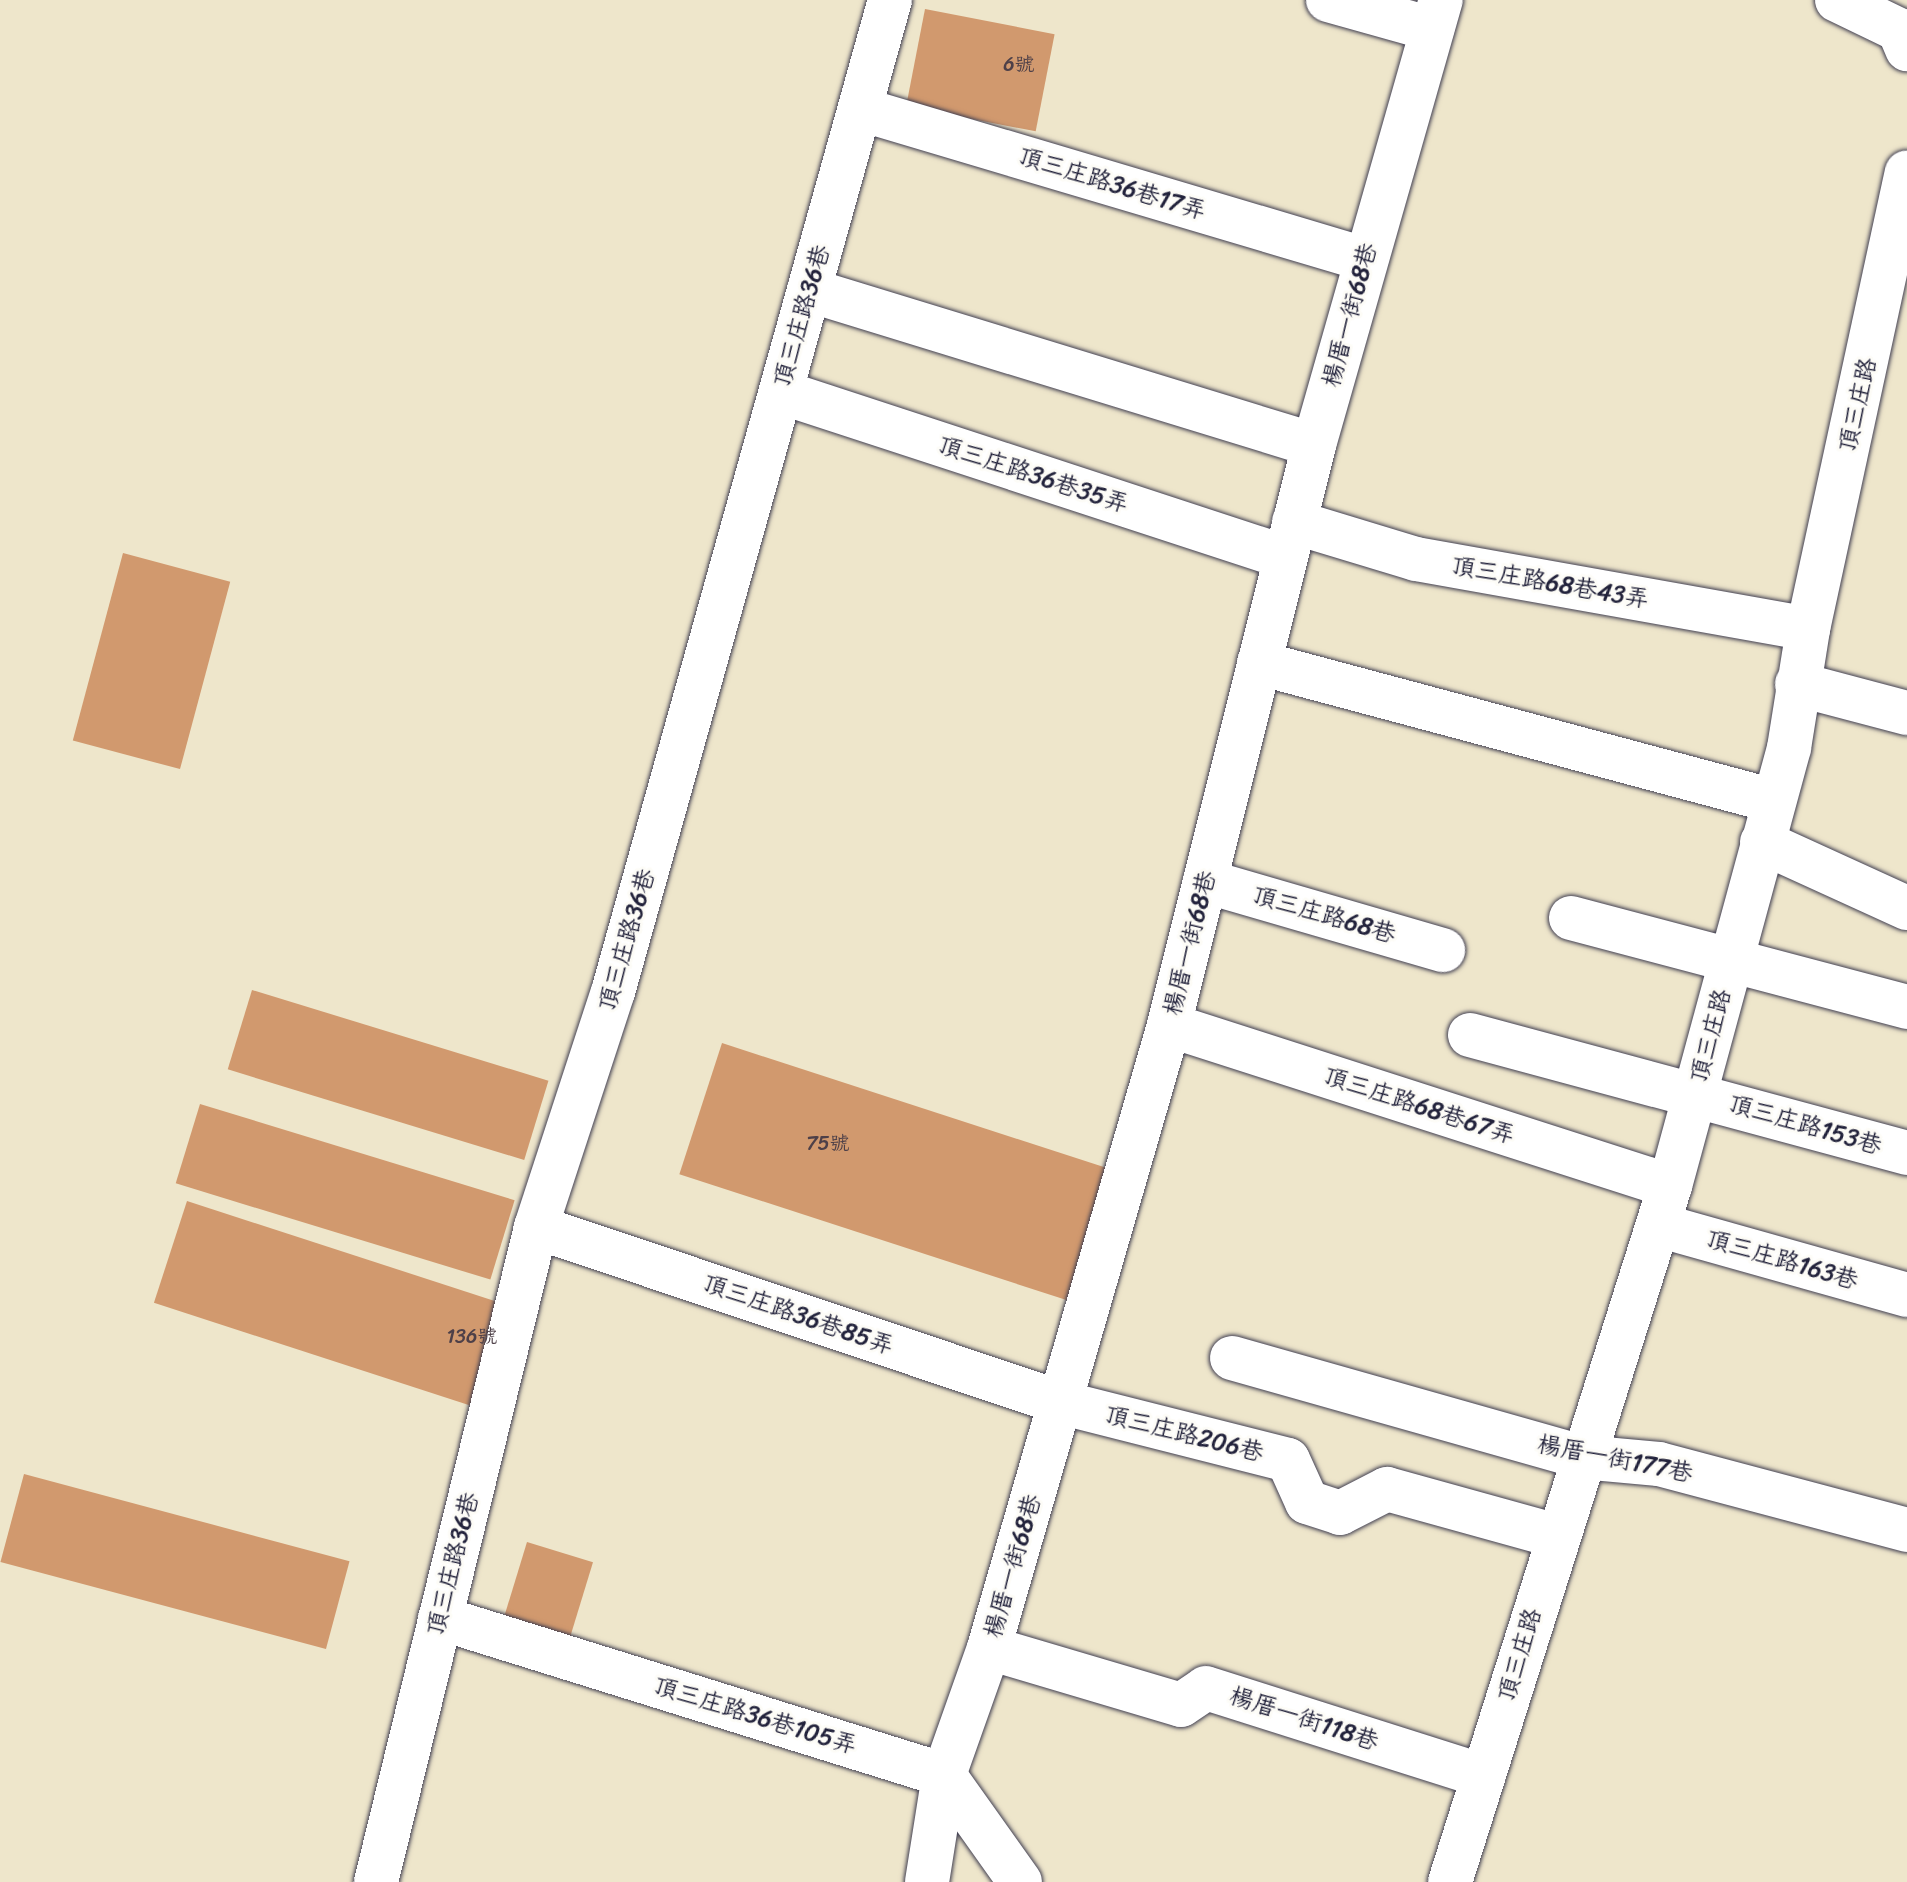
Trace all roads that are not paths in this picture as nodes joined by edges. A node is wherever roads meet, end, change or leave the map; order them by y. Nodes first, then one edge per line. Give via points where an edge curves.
1 (890, 0) edge
2 (1328, 0) edge
3 (1837, 0) edge
4 (1437, 14) edge
5 (1907, 49) edge
6 (860, 109) junction
7 (1907, 173) edge
8 (1364, 259) junction
9 (1898, 271) edge
10 (809, 290) junction
11 (781, 392) junction
12 (1314, 445) junction
13 (1290, 540) junction
14 (1808, 629) junction
15 (1259, 663) junction
16 (1797, 684) junction
17 (1907, 713) edge
18 (1768, 821) junction
19 (1205, 881) junction
20 (1907, 908) edge
21 (1571, 918) dead end
22 (1443, 950) dead end
23 (1731, 960) junction
24 (1907, 1007) edge
25 (1169, 1025) junction
26 (1470, 1035) dead end
27 (1695, 1094) junction
28 (1907, 1153) edge
29 (1664, 1205) junction
30 (536, 1227) junction
31 (1907, 1295) edge
32 (1232, 1358) dead end
33 (1059, 1402) junction
34 (1582, 1457) junction
35 (1907, 1530) edge
36 (1557, 1536) junction
37 (440, 1618) junction
38 (989, 1648) junction
39 (944, 1775) junction
40 (1483, 1776) junction
41 (376, 1882) edge
42 (927, 1882) edge
43 (1020, 1882) edge
44 (1450, 1882) edge

1 - 6 street, 頂三庄路36巷
2 - 4 street
3 - 5 street via 1899,30
4 - 8 street, 楊厝一街68巷
6 - 8 street, 頂三庄路36巷17弄
6 - 10 street, 頂三庄路36巷
7 - 9 street, 頂三庄路
8 - 12 street, 楊厝一街68巷
9 - 14 street, 頂三庄路
10 - 11 street, 頂三庄路36巷
10 - 12 street
11 - 13 street, 頂三庄路36巷35弄
11 - 30 street, 頂三庄路36巷 via 613,992
12 - 13 street, 楊厝一街68巷
13 - 14 street, 頂三庄路68巷43弄
13 - 15 street, 楊厝一街68巷
14 - 16 street, 頂三庄路
15 - 18 street
15 - 19 street, 楊厝一街68巷
16 - 17 street
16 - 18 street, 頂三庄路 via 1789,748
18 - 20 street
18 - 23 street, 頂三庄路
19 - 22 street, 頂三庄路68巷
19 - 25 street, 楊厝一街68巷
21 - 23 street
23 - 24 street
23 - 27 street, 頂三庄路
25 - 29 street, 頂三庄路68巷67弄
25 - 33 street, 楊厝一街68巷
26 - 27 street, 頂三庄路153巷
27 - 28 street, 頂三庄路153巷
27 - 29 street, 頂三庄路
29 - 31 street, 頂三庄路163巷
29 - 34 street, 頂三庄路
30 - 33 street, 頂三庄路36巷85弄
30 - 37 street, 頂三庄路36巷
32 - 34 street, 楊厝一街177巷
33 - 36 street, 頂三庄路206巷 via 1288,1460 1307,1502 1340,1513 1387,1489
33 - 38 street, 楊厝一街68巷
34 - 35 street, 楊厝一街177巷 via 1659,1464
34 - 36 street, 頂三庄路
36 - 40 street, 頂三庄路
37 - 39 street, 頂三庄路36巷105弄
37 - 41 street, 頂三庄路36巷
38 - 39 street, 楊厝一街68巷
38 - 40 street, 楊厝一街118巷 via 1181,1705 1206,1688
39 - 42 street, 楊厝一街68巷
39 - 43 street
40 - 44 street, 頂三庄路

